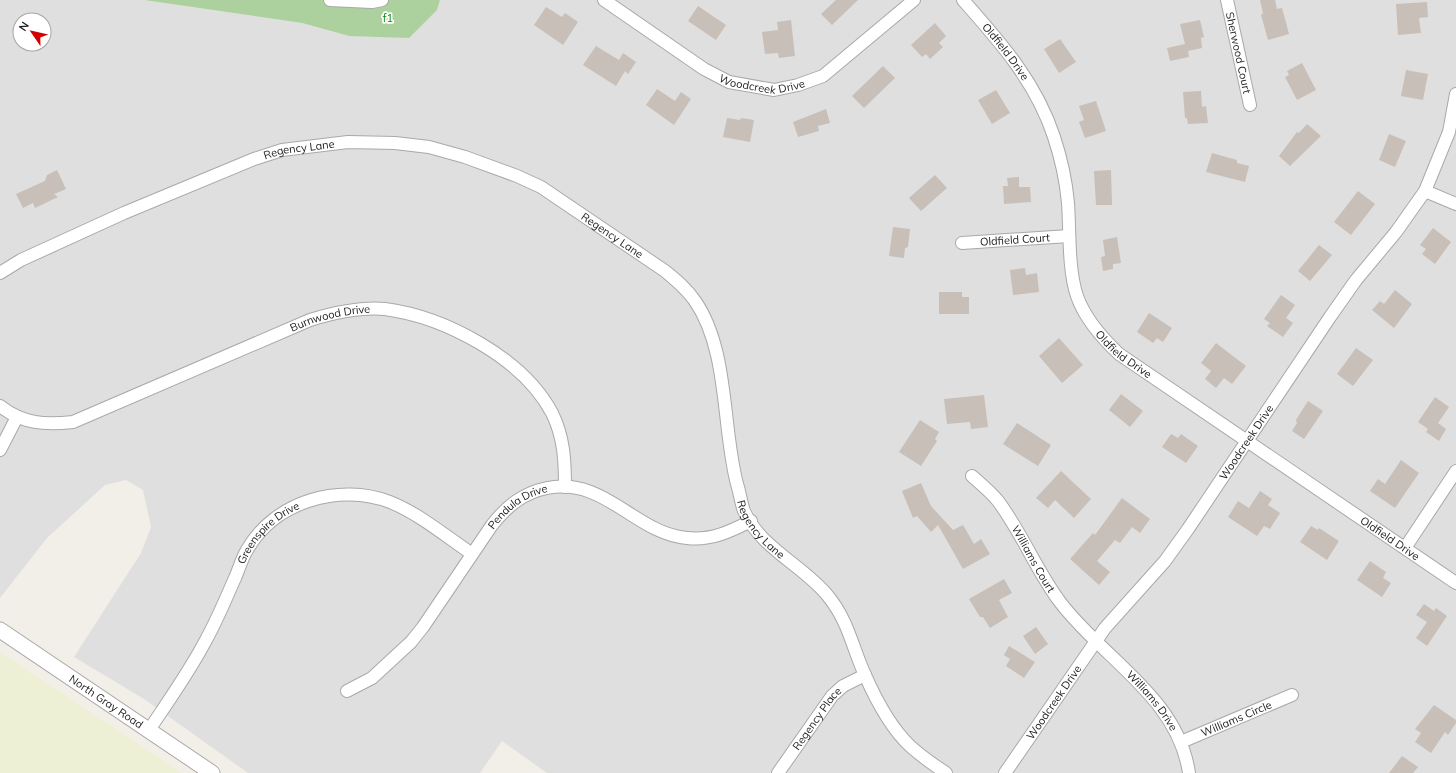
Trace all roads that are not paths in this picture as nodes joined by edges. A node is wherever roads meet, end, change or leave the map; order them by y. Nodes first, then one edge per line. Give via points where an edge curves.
1 (330, 0) edge
2 (382, 0) edge
3 (604, 0) edge
4 (914, 0) edge
5 (963, 0) edge
6 (1226, 0) edge
7 (1456, 94) edge
8 (1250, 105) dead end
9 (1425, 191) junction
10 (1456, 204) edge
11 (1069, 236) junction
12 (962, 243) dead end
13 (0, 273) edge
14 (0, 406) edge
15 (17, 417) junction
16 (1247, 441) junction
17 (0, 450) edge
18 (1456, 471) edge
19 (972, 476) dead end
20 (565, 487) junction
21 (751, 521) junction
22 (1405, 548) junction
23 (472, 554) junction
24 (1456, 583) edge
25 (0, 630) edge
26 (1096, 641) junction
27 (865, 675) junction
28 (347, 691) dead end
29 (1292, 695) dead end
30 (148, 730) junction
31 (1181, 742) junction
32 (212, 773) edge
33 (778, 773) edge
34 (946, 773) edge
35 (1004, 773) edge
36 (1189, 773) edge

1 - 2 street
3 - 4 street, Woodcreek Drive via 704,70 728,82 774,90 823,76
5 - 11 street, Oldfield Drive via 1024,73 1043,109 1055,138 1064,174
6 - 8 street, Sherwood Court
7 - 9 street, Woodcreek Drive via 1449,132
9 - 10 street
9 - 16 street, Woodcreek Drive via 1396,232 1356,280
11 - 12 street, Oldfield Court
11 - 16 street, Oldfield Drive via 1077,296 1090,322 1108,344
13 - 21 street, Regency Lane via 21,260 124,213 254,159 282,150 348,142 395,143 429,147 465,157 542,187 665,271 682,285 695,301 712,334 734,472 744,511
14 - 15 street
15 - 17 street
15 - 20 street, Burnwood Drive via 51,425 73,422 310,320 348,311 384,309 416,315 442,324 469,337 526,377 552,414 560,436 565,456
16 - 22 street, Oldfield Drive
16 - 26 street, Woodcreek Drive via 1165,561
18 - 22 street
19 - 26 street, Williams Court via 997,500 1060,602
20 - 21 street, Pendula Drive via 586,489 600,495 662,533 675,536 711,537
20 - 23 street, Pendula Drive via 537,490 513,502 492,524
21 - 27 street, Regency Lane via 772,547 816,583 827,596 846,624
22 - 24 street, Oldfield Drive
23 - 28 street, Pendula Drive via 411,642 372,678
23 - 30 street, Greenspire Drive via 411,513 391,502 372,497 353,493 337,495 305,502 289,510 261,531 247,550 202,649
25 - 30 street, North Gray Road
26 - 31 street, Williams Drive via 1146,689 1175,728
26 - 35 street, Woodcreek Drive
27 - 33 street, Regency Place via 843,686 832,696
27 - 34 street, Regency Lane via 892,725 910,746
29 - 31 street, Williams Circle
30 - 32 street, North Gray Road
31 - 36 street, Williams Drive

